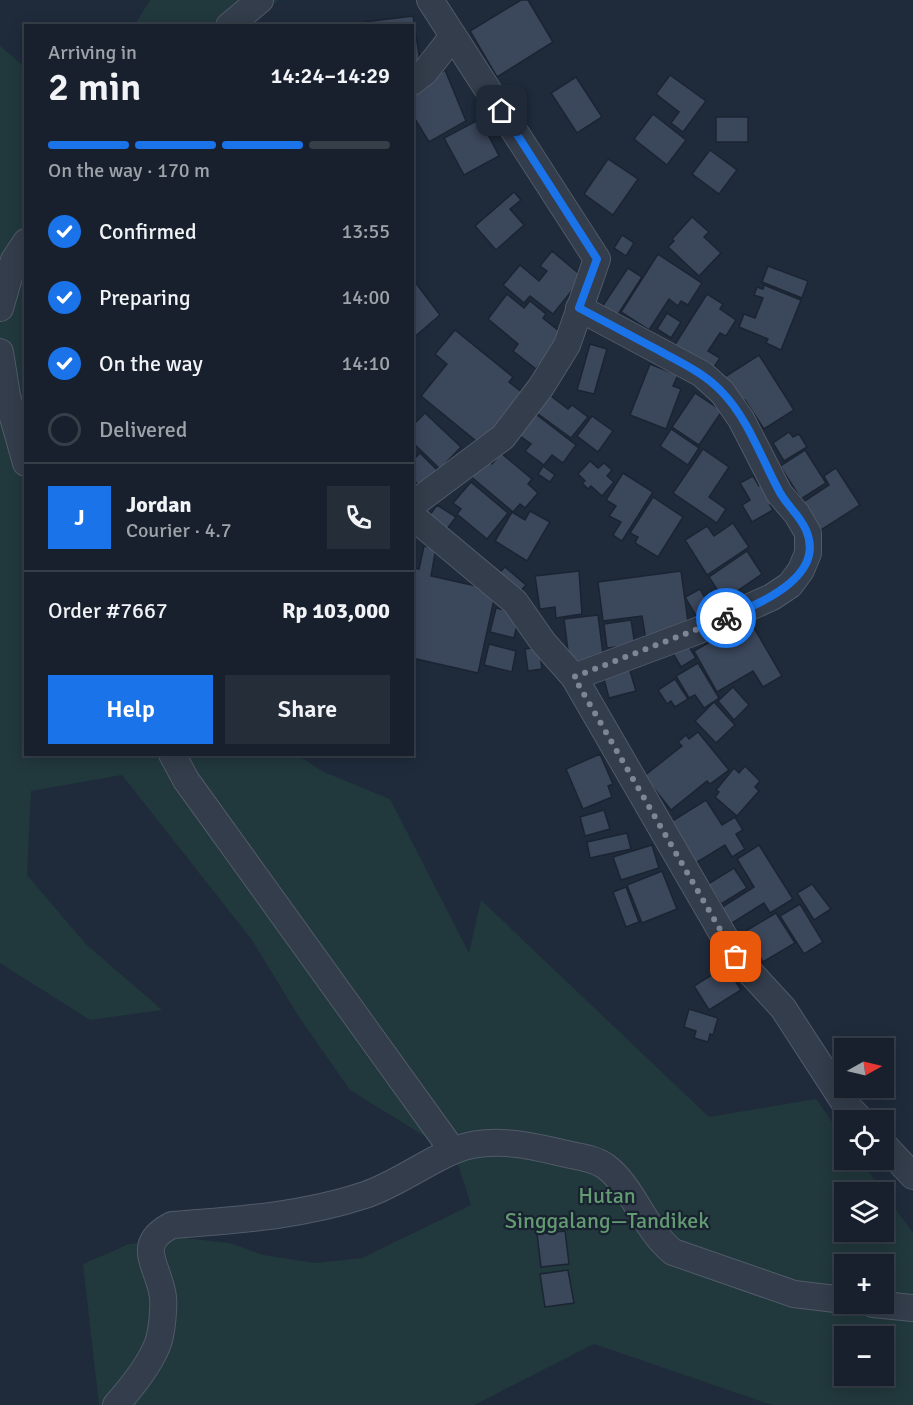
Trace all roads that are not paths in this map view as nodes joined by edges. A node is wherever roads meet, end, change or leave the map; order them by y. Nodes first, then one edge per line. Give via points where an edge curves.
1 (260, 0) edge
2 (430, 0) edge
3 (232, 24) edge
4 (453, 36) junction
5 (414, 80) edge
6 (24, 245) edge
7 (0, 308) edge
8 (579, 308) junction
9 (0, 352) edge
10 (24, 456) edge
11 (414, 504) edge
12 (414, 518) edge
13 (574, 677) junction
14 (173, 756) edge
15 (851, 1110) edge
16 (453, 1151) junction
17 (894, 1156) edge
18 (913, 1176) edge
19 (834, 1299) edge
20 (894, 1306) edge
21 (913, 1308) edge
22 (116, 1405) edge

1 - 3 street
2 - 4 street
4 - 5 street
4 - 8 street via 597,259
6 - 7 street via 14,260
8 - 11 street via 567,345 503,437
8 - 13 street via 702,374 722,392 741,419 779,493 808,533 808,553 790,585 772,597 697,632
9 - 10 street via 7,396
12 - 13 street via 515,602
13 - 15 street via 736,957 783,1008
14 - 16 street
16 - 19 street via 495,1142 533,1146 605,1166 661,1242 673,1252 794,1294
16 - 22 street via 365,1195 280,1216 172,1225 157,1233 149,1251 163,1298 158,1343
17 - 18 street
20 - 21 street

